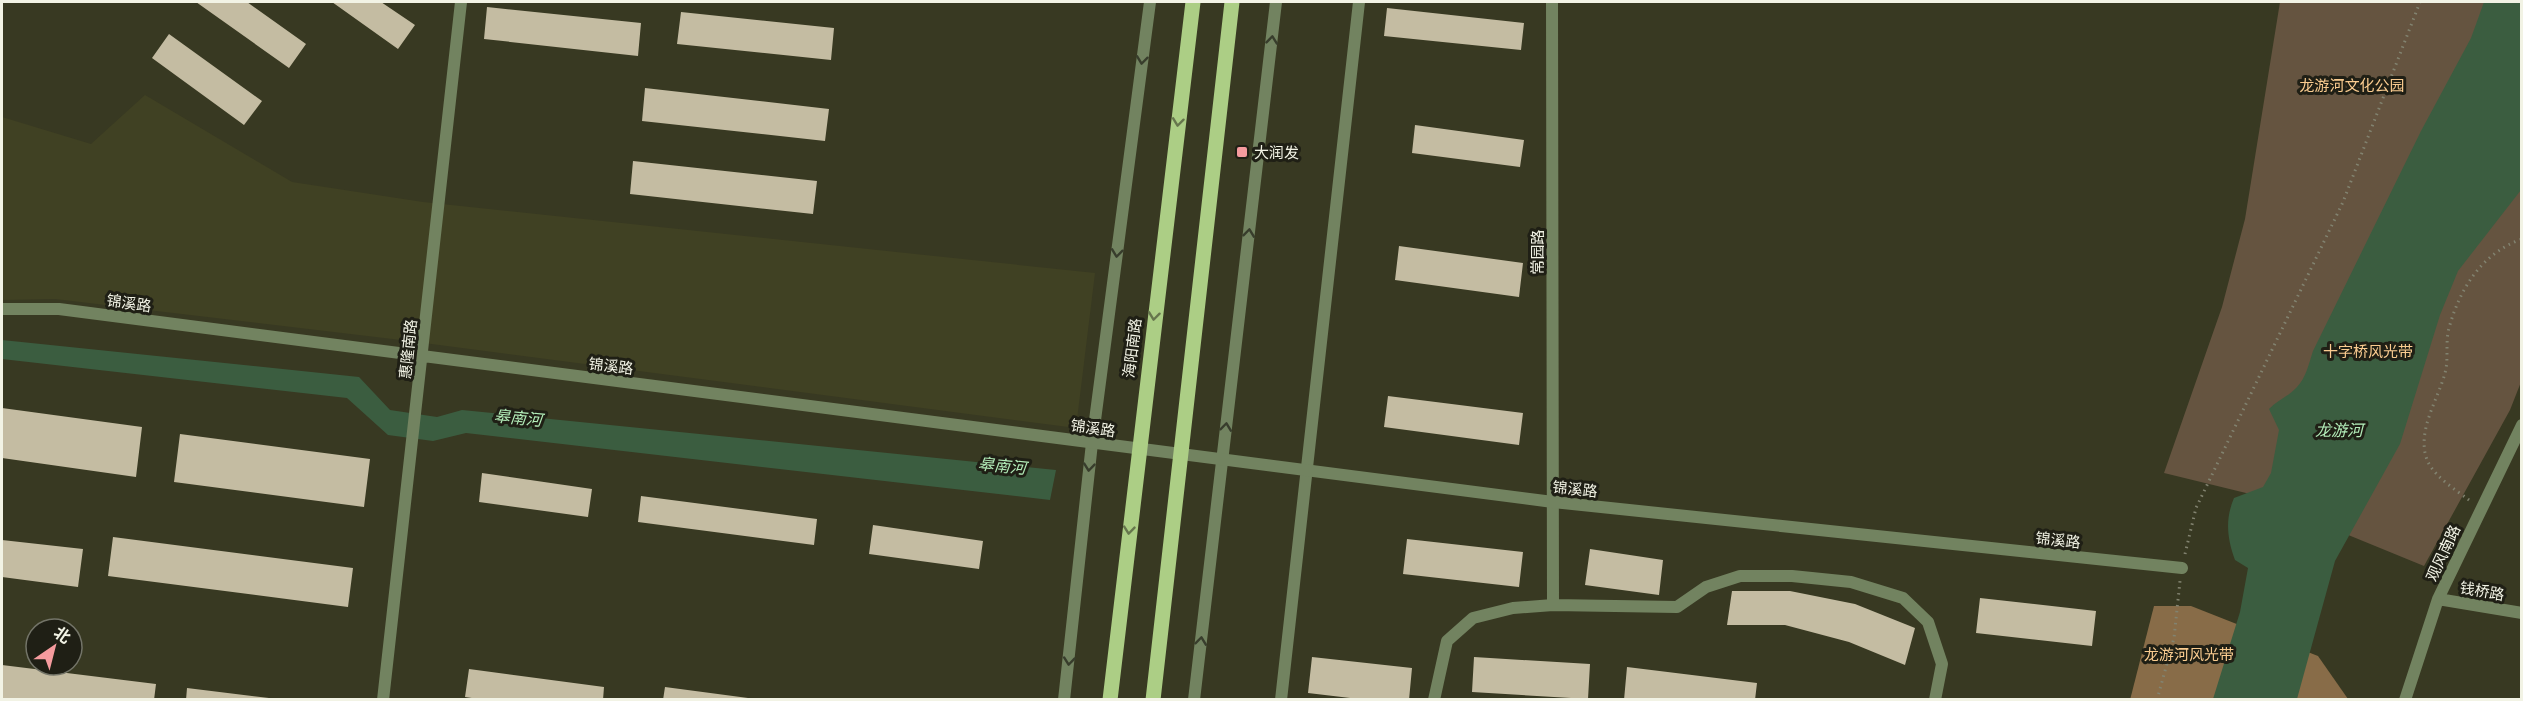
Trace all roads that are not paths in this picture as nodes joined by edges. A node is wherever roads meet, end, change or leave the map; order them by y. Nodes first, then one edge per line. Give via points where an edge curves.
1 (461, 2) edge
2 (1150, 2) edge
3 (1193, 2) edge
4 (1232, 2) edge
5 (1276, 2) edge
6 (1359, 2) edge
7 (1552, 2) edge
8 (2, 309) edge
9 (422, 357) junction
10 (2522, 425) edge
11 (1092, 443) junction
12 (1138, 450) junction
13 (1179, 454) junction
14 (1222, 460) junction
15 (1305, 470) junction
16 (1553, 502) junction
17 (2182, 568) road end
18 (2438, 599) junction
19 (1553, 605) junction
20 (2522, 613) edge
21 (383, 699) edge
22 (1064, 699) edge
23 (1110, 699) edge
24 (1153, 699) edge
25 (1194, 699) edge
26 (1281, 699) edge
27 (1434, 699) edge
28 (1935, 699) edge
29 (2405, 699) edge

1 - 9 street, 惠隆南路
2 -> 11 street
3 -> 12 main road, 海阳南路
4 - 13 main road
14 -> 5 street
6 - 15 street
7 - 16 street, 常园路
8 - 9 street, 锦溪路 via 59,309
9 - 11 street, 锦溪路
9 - 21 street, 惠隆南路
10 - 18 street, 观风南路
11 - 12 street, 锦溪路
11 -> 22 street
12 - 13 street, 锦溪路
12 -> 23 main road, 海阳南路
13 - 14 street, 锦溪路
13 - 24 main road
14 - 15 street, 锦溪路
25 -> 14 street
15 - 16 street, 锦溪路
15 - 26 street
16 - 17 street, 锦溪路
16 - 19 street, 常园路
18 - 20 street, 钱桥路
18 - 29 street, 观风南路
19 - 27 street via 1513,608 1473,618 1447,641
19 - 28 street via 1677,607 1706,588 1740,576 1851,582 1903,598 1928,621 1942,664

